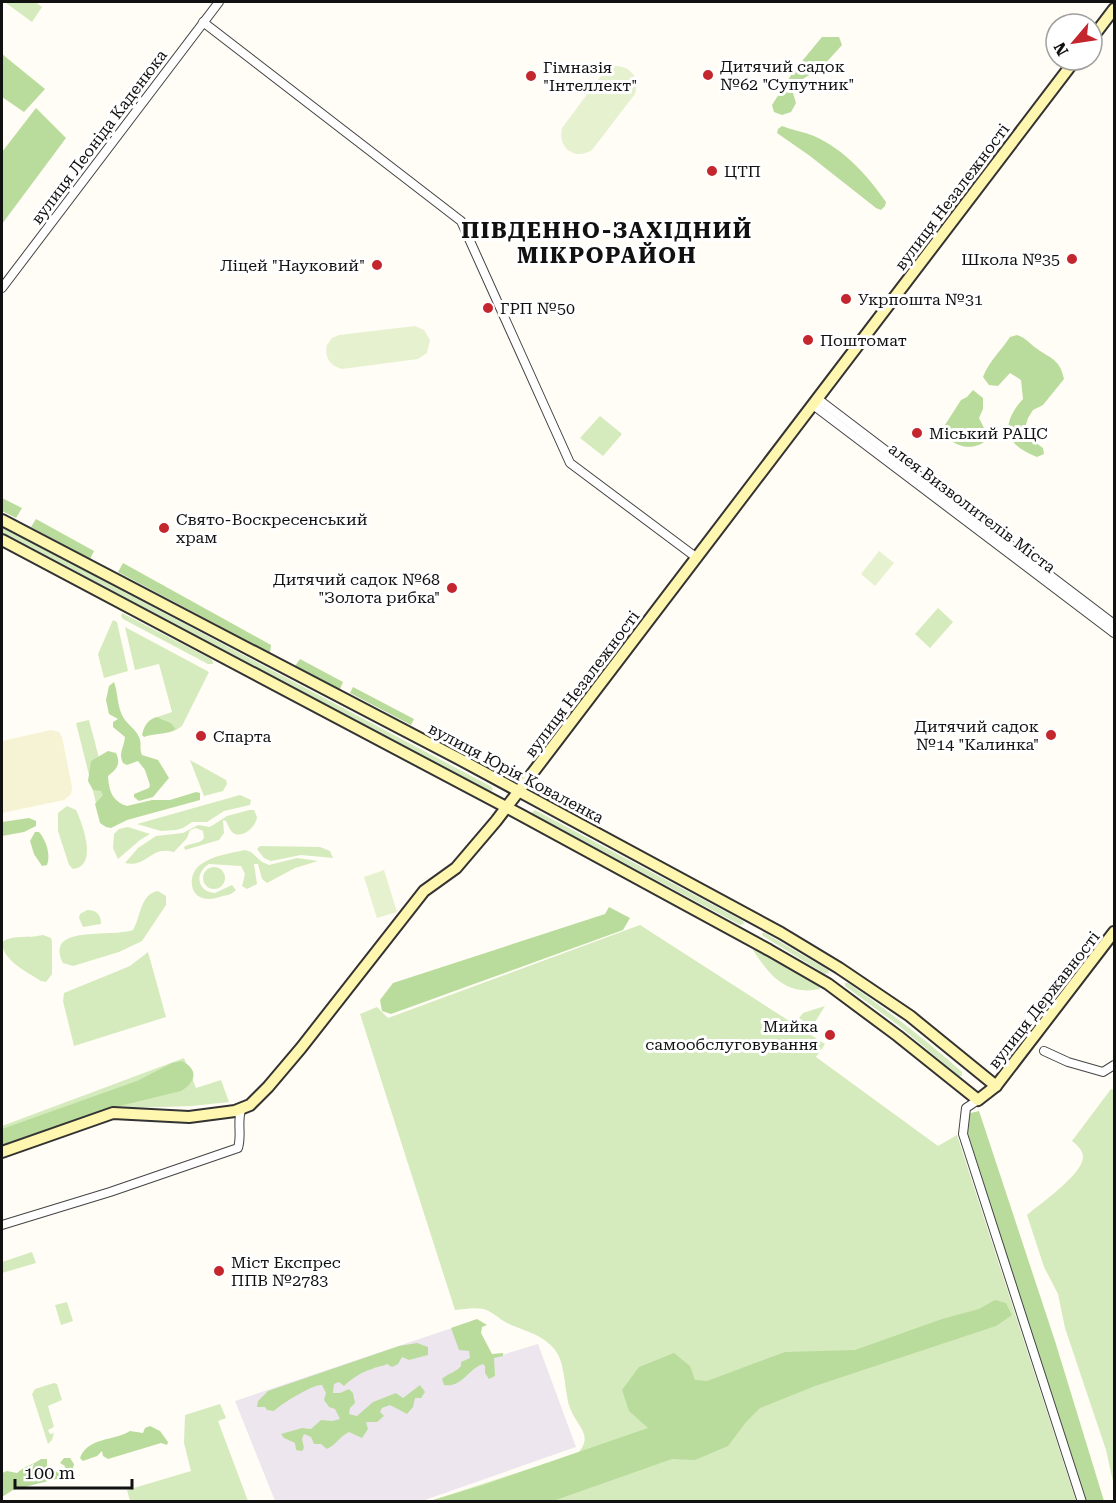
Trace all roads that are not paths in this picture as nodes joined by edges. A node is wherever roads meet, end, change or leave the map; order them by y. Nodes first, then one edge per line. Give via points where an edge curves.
1 (219, 2) edge
2 (1114, 9) edge
3 (203, 22) junction
4 (1104, 22) edge
5 (1067, 72) edge
6 (2, 288) edge
7 (815, 402) junction
8 (2, 520) edge
9 (2, 540) edge
10 (697, 558) junction
11 (1114, 624) edge
12 (1114, 633) edge
13 (519, 792) junction
14 (507, 807) junction
15 (1114, 932) edge
16 (1044, 1051) dead end
17 (1114, 1065) edge
18 (996, 1086) junction
19 (978, 1100) junction
20 (241, 1110) junction
21 (2, 1152) edge
22 (2, 1225) edge
23 (1082, 1502) edge

1 - 3 street, вулиця Леоніда Каденюка
2 - 4 main road
3 - 6 street, вулиця Леоніда Каденюка
3 - 10 street via 461,221 570,463
5 - 7 main road, вулиця Незалежності
7 - 10 main road, вулиця Незалежності
7 - 11 street, алея Визволителів Міста
7 - 12 street, алея Визволителів Міста
8 - 13 main road, вулиця Юрія Коваленка
9 - 14 main road
10 - 13 main road, вулиця Незалежності
13 - 14 main road, вулиця Незалежності
13 - 18 main road, вулиця Юрія Коваленка via 839,968 910,1016
14 - 19 main road via 828,984
14 - 20 main road, вулиця Незалежності via 456,868 424,891 301,1048 257,1099
15 - 18 main road, вулиця Державності
16 - 17 street via 1103,1072
18 - 19 main road, вулиця Державності
19 - 23 street via 966,1108 963,1134
20 - 21 main road via 189,1118 113,1113
20 - 22 street via 238,1148

